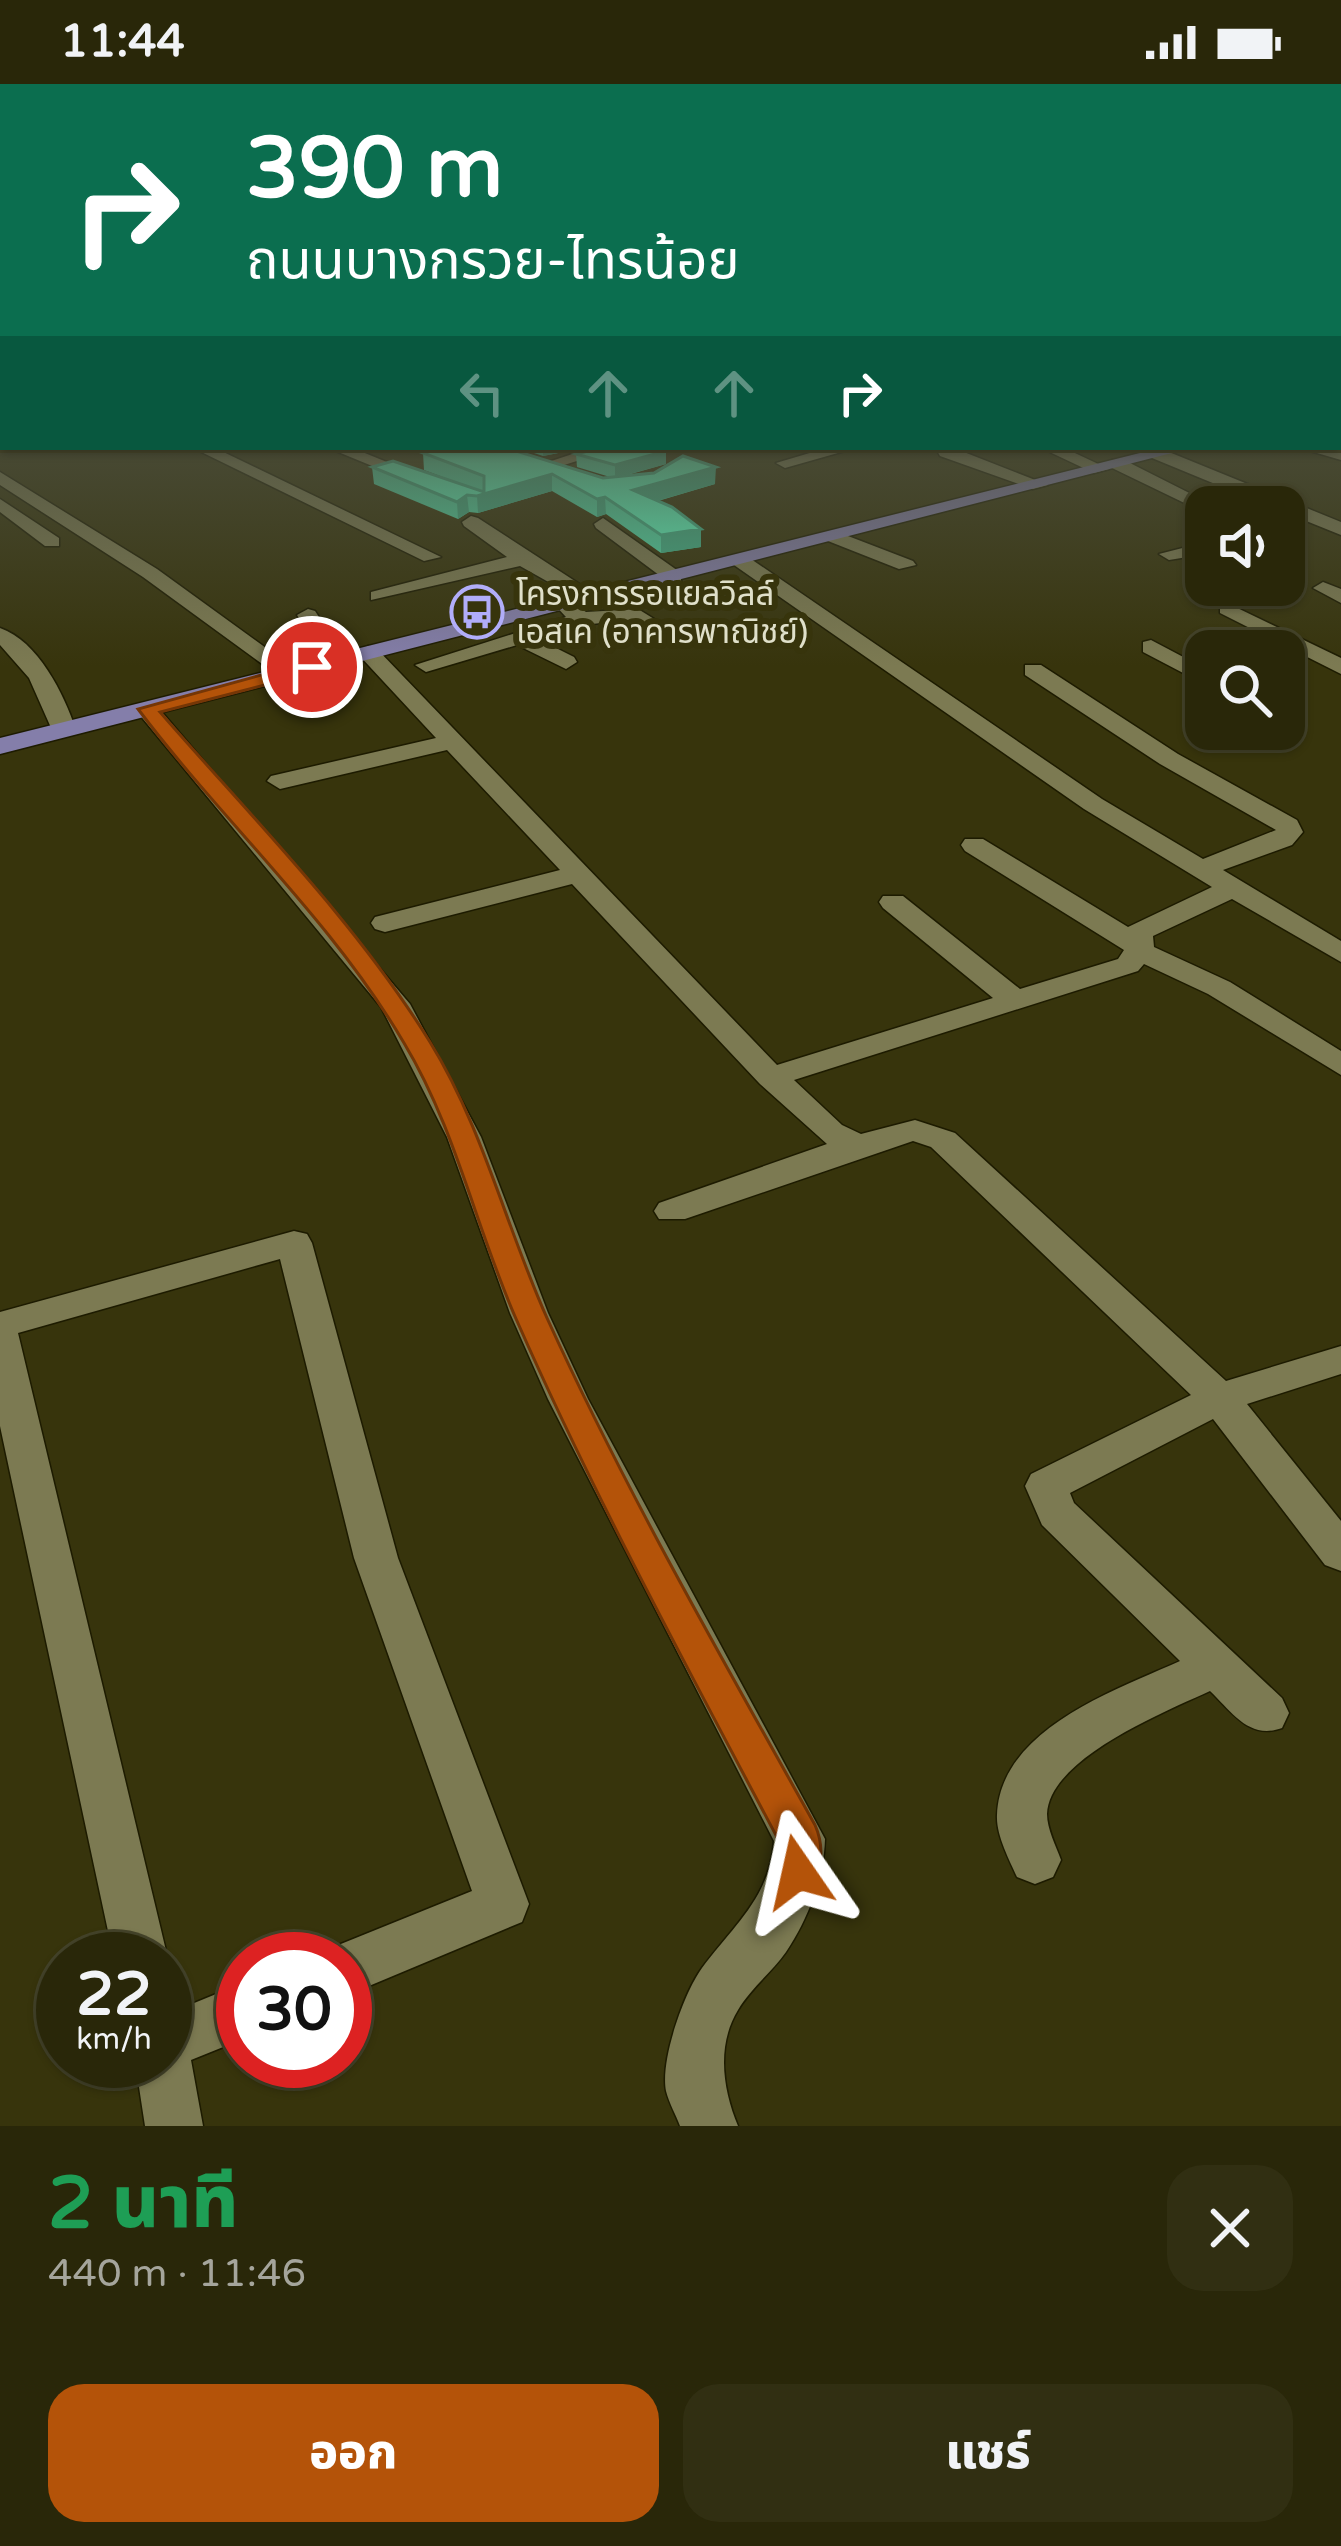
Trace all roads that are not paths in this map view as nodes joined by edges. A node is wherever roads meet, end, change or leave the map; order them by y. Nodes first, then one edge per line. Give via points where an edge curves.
1 (259, 475) edge
2 (409, 475) edge
3 (568, 475) edge
4 (1012, 475) edge
5 (1077, 475) edge
6 (1130, 475) edge
7 (1210, 475) edge
8 (0, 477) edge
9 (582, 480) edge
10 (435, 485) edge
11 (1039, 485) junction
12 (1185, 498) edge
13 (2, 506) edge
14 (471, 522) dead end
15 (604, 524) dead end
16 (1341, 529) edge
17 (835, 537) junction
18 (52, 542) dead end
19 (1185, 551) edge
20 (1169, 554) dead end
21 (431, 557) dead end
22 (523, 559) junction
23 (741, 561) junction
24 (906, 565) dead end
25 (674, 577) junction
26 (378, 596) dead end
27 (579, 607) junction
28 (1227, 609) dead end
29 (308, 615) dead end
30 (472, 627) junction
31 (656, 627) dead end
32 (1260, 630) edge
33 (0, 634) edge
34 (521, 638) junction
35 (1341, 640) edge
36 (497, 646) junction
37 (1151, 647) dead end
38 (1305, 648) edge
39 (1305, 655) edge
40 (352, 657) junction
41 (566, 662) dead end
42 (1185, 664) edge
43 (426, 665) dead end
44 (1341, 668) edge
45 (1033, 670) dead end
46 (288, 672) junction
47 (1185, 678) edge
48 (1160, 684) dead end
49 (147, 709) junction
50 (64, 730) junction
51 (451, 742) junction
52 (0, 746) edge
53 (280, 781) dead end
54 (974, 845) dead end
55 (1198, 870) junction
56 (578, 874) junction
57 (1229, 890) junction
58 (893, 902) dead end
59 (1341, 917) edge
60 (385, 923) dead end
61 (1303, 931) junction
62 (1139, 949) junction
63 (1341, 953) edge
64 (1017, 1002) junction
65 (1341, 1065) edge
66 (771, 1077) junction
67 (856, 1145) junction
68 (672, 1211) dead end
69 (0, 1325) edge
70 (0, 1336) edge
71 (1341, 1360) edge
72 (1219, 1398) junction
73 (1341, 1553) edge
74 (1216, 1666) junction
75 (1265, 1713) dead end
76 (1035, 1860) dead end
77 (135, 1932) edge
78 (372, 1958) edge
79 (168, 2088) edge
80 (174, 2126) edge
81 (709, 2126) edge

1 - 21 street
2 - 10 street
3 - 9 street
4 - 11 street
5 - 11 main road
6 - 12 street
7 - 16 street
8 - 46 street
11 - 17 main road
13 - 18 street
14 - 22 street
15 - 25 street
17 - 23 main road
17 - 24 street
19 - 20 street
22 - 26 street
22 - 27 street
23 - 25 main road
23 - 55 street
25 - 27 main road
27 - 30 main road
27 - 31 street via 631,614
27 - 34 street
28 - 32 street
29 - 40 street
30 - 36 street
30 - 40 main road
33 - 50 street via 26,658
34 - 36 street
34 - 41 street
35 - 38 street
36 - 43 street
37 - 42 street
39 - 44 street
40 - 46 main road
40 - 51 street
45 - 55 street via 1168,760 1288,826 1282,839
46 - 49 main road
47 - 48 street
49 - 50 main road
49 - 81 street via 407,1024 464,1137 568,1399 800,1839 798,1872 768,1932 719,1990 701,2032 694,2090
50 - 52 main road
51 - 53 street
51 - 56 street
54 - 62 street
55 - 57 street
56 - 60 street
56 - 66 street
57 - 61 street
57 - 62 street via 1139,932
58 - 64 street
59 - 61 street
61 - 63 street
62 - 64 street via 1128,964
62 - 65 street via 1219,988
64 - 66 street
66 - 67 street via 830,1132
67 - 68 street
67 - 72 street via 915,1130 944,1140
69 - 78 street via 294,1243 376,1558 503,1904
70 - 77 street
71 - 72 street
72 - 73 street
72 - 74 street via 1046,1486 1057,1513
74 - 75 street
74 - 76 street via 1053,1755 1028,1787 1022,1815
79 - 80 street

